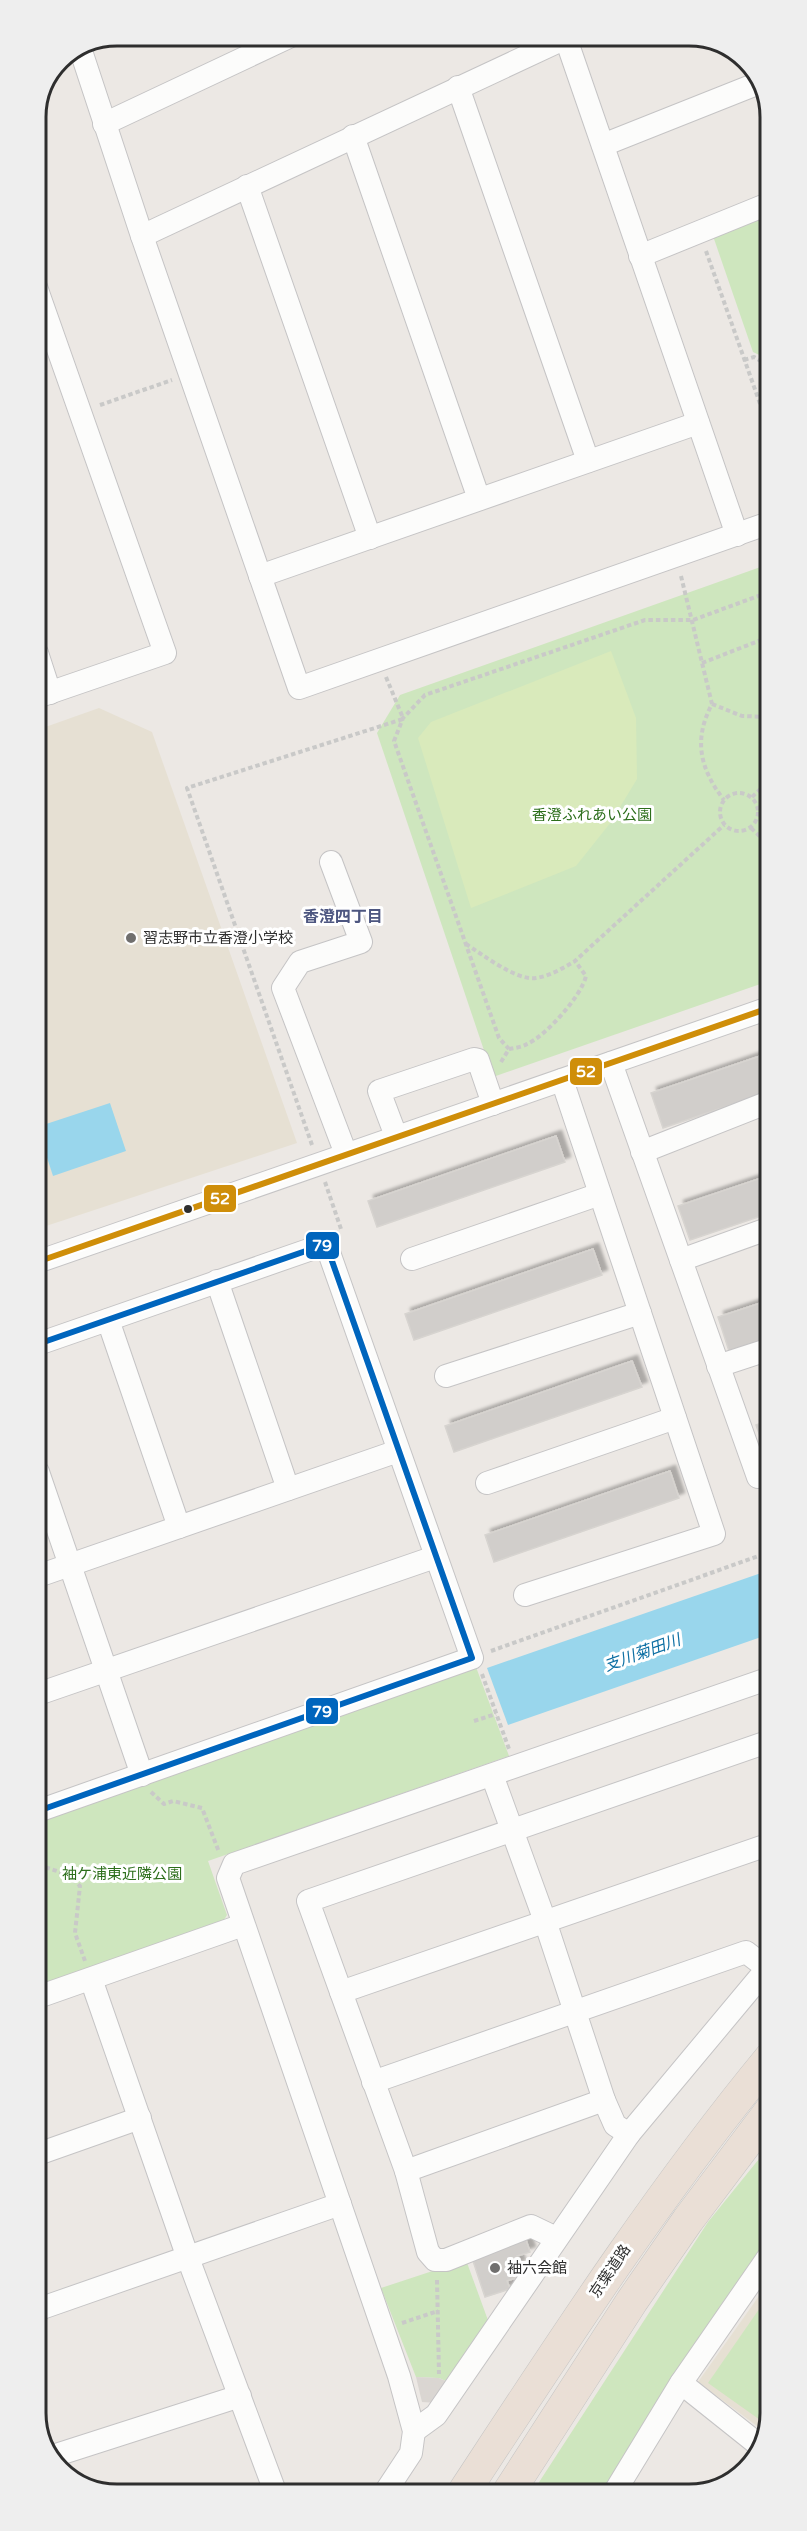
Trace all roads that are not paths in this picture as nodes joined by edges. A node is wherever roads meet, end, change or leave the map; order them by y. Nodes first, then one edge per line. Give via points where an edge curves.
1 (269, 46) edge
2 (546, 47) edge
3 (570, 47) edge
4 (83, 56) edge
5 (753, 86) edge
6 (458, 87) junction
7 (104, 124) junction
8 (353, 136) junction
9 (603, 145) junction
10 (247, 186) junction
11 (760, 207) edge
12 (142, 236) junction
13 (640, 256) junction
14 (46, 314) edge
15 (698, 423) junction
16 (588, 461) junction
17 (479, 500) junction
18 (760, 526) edge
19 (737, 535) junction
20 (370, 538) junction
21 (260, 576) junction
22 (46, 694) edge
23 (331, 862) dead end
24 (760, 1011) edge
25 (611, 1063) junction
26 (562, 1080) junction
27 (493, 1104) junction
28 (760, 1106) edge
29 (396, 1136) junction
30 (642, 1152) junction
31 (346, 1154) junction
32 (600, 1194) junction
33 (760, 1232) edge
34 (46, 1259) edge
35 (412, 1259) dead end
36 (681, 1260) junction
37 (217, 1281) junction
38 (640, 1313) junction
39 (108, 1320) junction
40 (46, 1341) edge
41 (760, 1352) edge
42 (718, 1366) junction
43 (446, 1376) dead end
44 (675, 1418) junction
45 (398, 1451) junction
46 (760, 1476) edge
47 (487, 1483) dead end
48 (288, 1489) junction
49 (46, 1495) edge
50 (179, 1527) junction
51 (435, 1557) junction
52 (70, 1565) junction
53 (46, 1573) edge
54 (525, 1595) dead end
55 (106, 1670) junction
56 (760, 1681) edge
57 (46, 1691) edge
58 (760, 1745) edge
59 (492, 1774) junction
60 (142, 1775) junction
61 (46, 1808) edge
62 (512, 1831) junction
63 (760, 1847) edge
64 (545, 1921) junction
65 (243, 1925) junction
66 (760, 1961) edge
67 (760, 1978) edge
68 (91, 1979) junction
69 (341, 1992) junction
70 (46, 1994) edge
71 (574, 2011) junction
72 (760, 2071) edge
73 (373, 2082) junction
74 (604, 2100) junction
75 (140, 2118) junction
76 (760, 2124) edge
77 (629, 2134) junction
78 (46, 2151) edge
79 (406, 2170) junction
80 (340, 2204) junction
81 (556, 2238) junction
82 (188, 2258) junction
83 (760, 2269) edge
84 (46, 2307) edge
85 (681, 2383) junction
86 (240, 2396) junction
87 (414, 2431) junction
88 (755, 2442) edge
89 (60, 2455) edge
90 (272, 2484) edge
91 (391, 2484) edge
92 (469, 2484) edge
93 (514, 2484) edge
94 (619, 2484) edge

1 - 7 street
2 - 6 street
3 - 9 street
4 - 7 street
5 - 9 street
6 - 8 street
6 - 16 street
7 - 12 street
8 - 10 street
8 - 17 street
9 - 13 street
10 - 12 street
10 - 20 street
11 - 13 street
12 - 21 street
13 - 15 street
14 - 22 street via 165,653
15 - 16 street
15 - 19 street
16 - 17 street
17 - 20 street
18 - 19 street
19 - 21 street via 300,688
20 - 21 street
23 - 31 street via 361,942 300,962 283,988
24 - 25 street
25 - 26 street
25 - 30 street
26 - 27 street
26 - 32 street
27 - 29 street
27 - 29 street via 478,1060 474,1059 379,1091
28 - 30 street
29 - 31 street
30 - 36 street
31 - 34 street
32 - 35 street
32 - 38 street
33 - 36 street
36 - 42 street
37 - 39 street
37 - 45 street via 326,1244
37 - 48 street
38 - 43 street
38 - 44 street
39 - 40 street
39 - 50 street
41 - 42 street
42 - 46 street
44 - 47 street
44 - 54 street via 714,1534
45 - 48 street
45 - 51 street
48 - 50 street
49 - 52 street
50 - 52 street
51 - 55 street
51 - 60 street via 474,1658
52 - 53 street
52 - 55 street
55 - 57 street
55 - 60 street
56 - 59 street
58 - 62 street
59 - 62 street
59 - 65 street via 234,1864 228,1878
60 - 61 street
62 - 64 street
62 - 69 street via 308,1900
63 - 64 street
64 - 69 street
64 - 71 street
65 - 68 street
65 - 80 street
66 - 71 street via 746,1952
67 - 77 street
68 - 70 street
68 - 75 street
69 - 73 street
71 - 73 street
71 - 74 street
72 - 92 highway, 京葉道路 via 637,2232
73 - 79 street
74 - 77 street via 615,2125
74 - 79 street
75 - 78 street
75 - 82 street
76 - 93 highway via 695,2210
77 - 81 street
79 - 81 street via 428,2252 435,2260 446,2260 531,2226
80 - 82 street
80 - 87 street
81 - 87 street via 436,2415
82 - 84 street
82 - 86 street
83 - 85 street
85 - 88 street
85 - 94 street
86 - 89 street
86 - 90 street
87 - 91 street via 411,2453

